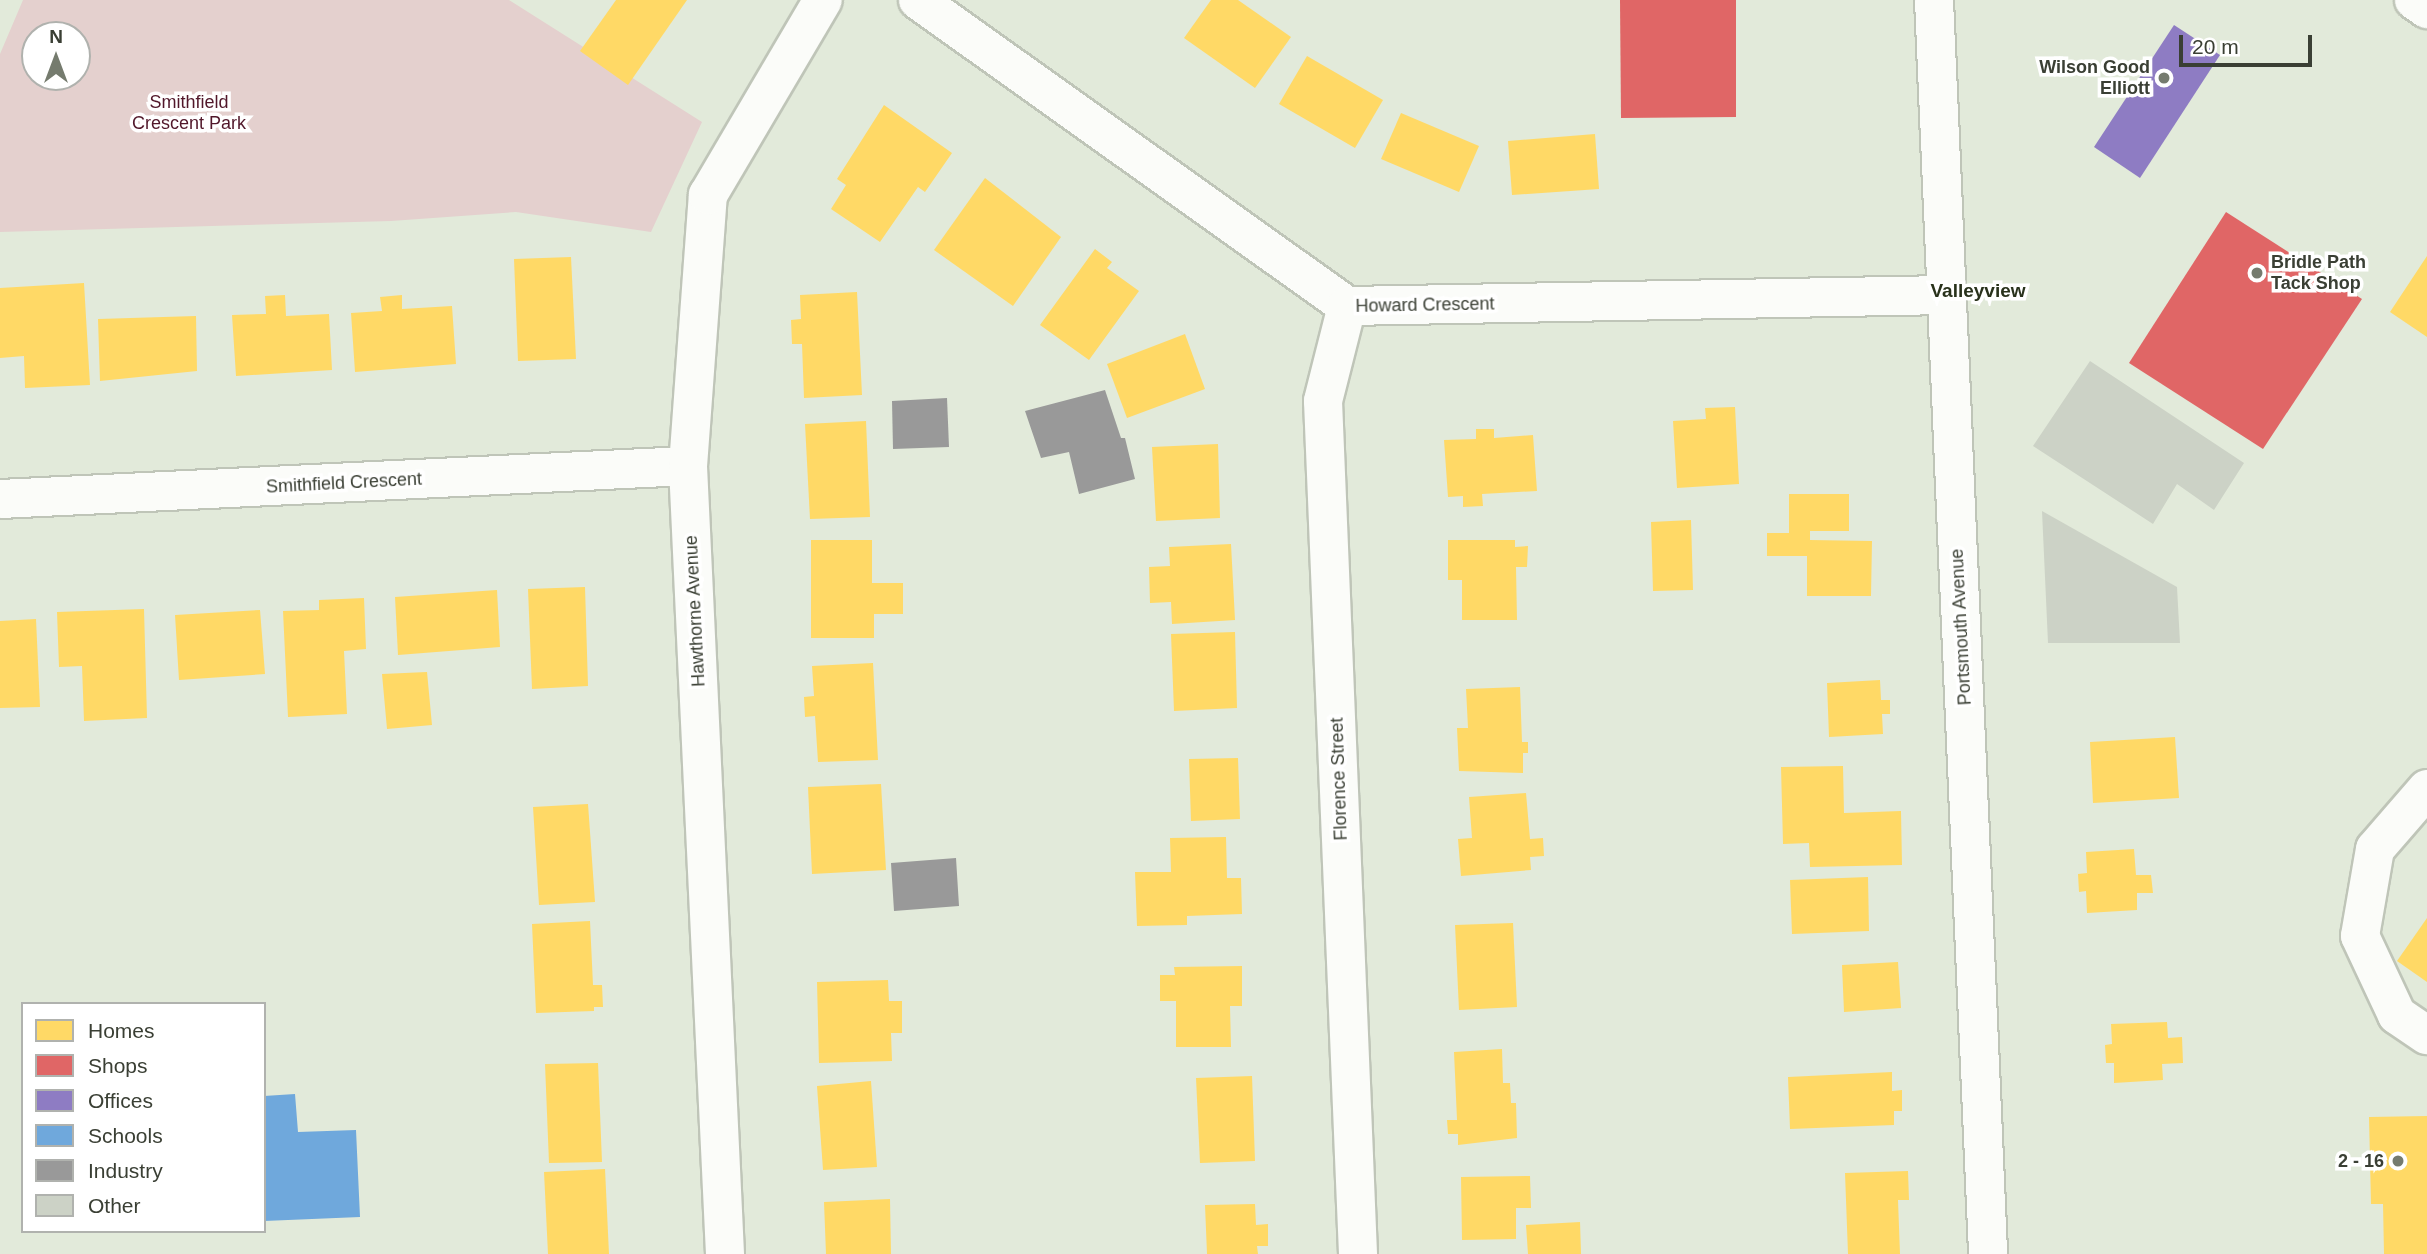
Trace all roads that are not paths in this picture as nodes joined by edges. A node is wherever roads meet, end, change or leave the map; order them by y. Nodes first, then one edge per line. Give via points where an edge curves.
1 (823, 0) edge
2 (918, 0) edge
3 (1934, 0) edge
4 (2414, 0) edge
5 (2427, 9) edge
6 (1946, 295) junction
7 (1347, 306) junction
8 (688, 466) junction
9 (0, 499) edge
10 (2427, 789) edge
11 (2427, 1035) edge
12 (725, 1254) edge
13 (1358, 1254) edge
14 (1988, 1254) edge

1 - 8 street, Hawthorne Avenue via 708,195
2 - 7 street, Howard Crescent
3 - 6 street, Portsmouth Avenue
4 - 5 street
6 - 7 street, Howard Crescent
6 - 14 street, Portsmouth Avenue
7 - 13 street, Florence Street via 1323,401
8 - 9 street, Smithfield Crescent
8 - 12 street, Hawthorne Avenue
10 - 11 street via 2375,849 2360,936 2397,1015

